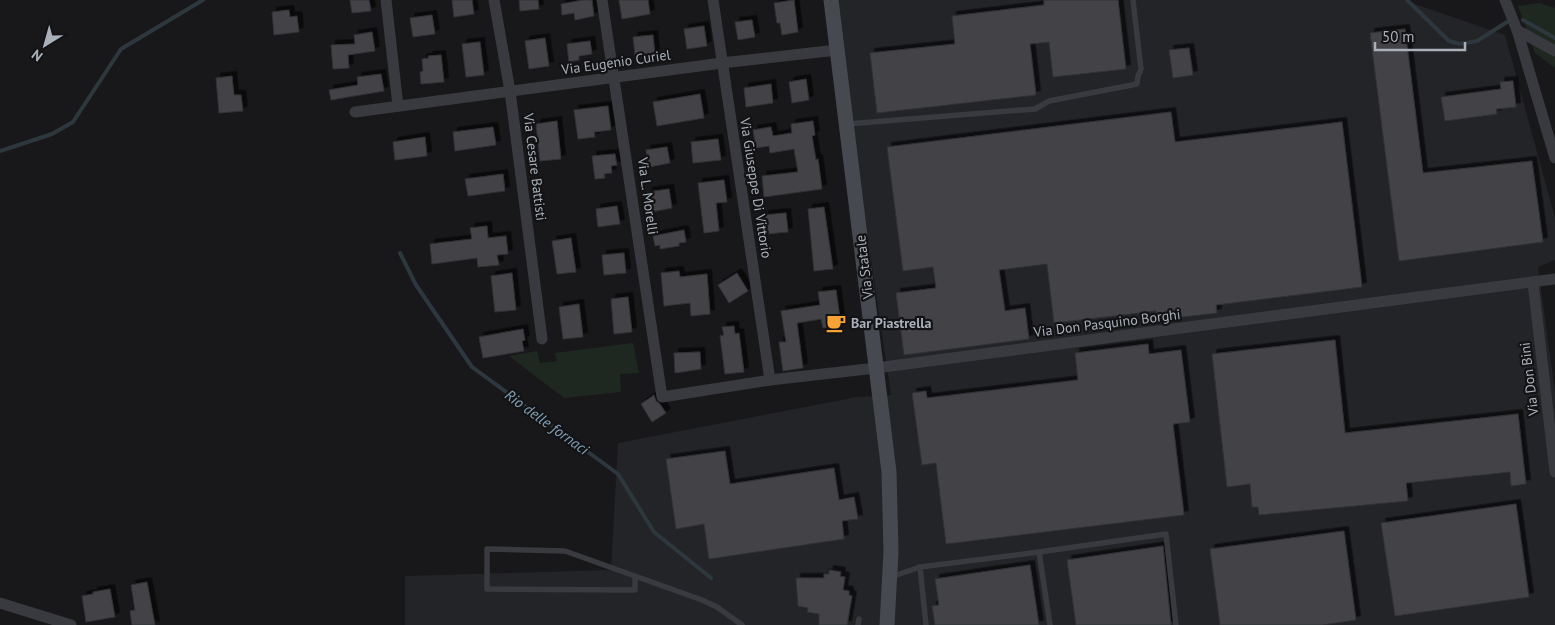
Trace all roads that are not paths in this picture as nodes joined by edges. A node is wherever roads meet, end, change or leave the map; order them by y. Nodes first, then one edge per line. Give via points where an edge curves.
1 (386, 0) edge
2 (494, 0) edge
3 (602, 0) edge
4 (713, 0) edge
5 (831, 0) edge
6 (1133, 0) edge
7 (1506, 0) edge
8 (1517, 30) junction
9 (838, 50) junction
10 (1555, 51) edge
11 (722, 63) junction
12 (615, 77) junction
13 (510, 91) junction
14 (398, 106) junction
15 (355, 112) dead end
16 (846, 124) junction
17 (1555, 158) edge
18 (1555, 279) edge
19 (1533, 282) junction
20 (542, 339) dead end
21 (876, 368) junction
22 (770, 380) junction
23 (662, 397) joint
24 (1555, 472) edge
25 (1039, 552) junction
26 (920, 567) junction
27 (635, 576) junction
28 (889, 578) junction
29 (0, 603) edge
30 (71, 625) edge
31 (742, 625) edge
32 (886, 625) edge
33 (926, 625) edge
34 (1050, 625) edge
35 (1176, 625) edge

1 - 14 street
2 - 13 street, Via Cesare Battisti
3 - 12 street, Via L. Morelli
4 - 11 street, Via Giuseppe Di Vittorio
5 - 9 main road, Via Statale
6 - 16 lane via 1141,69 1137,84 1050,101 1035,108
7 - 8 street
8 - 10 street
8 - 17 street
9 - 11 street, Via Eugenio Curiel
9 - 16 main road, Via Statale
11 - 12 street, Via Eugenio Curiel
11 - 22 street, Via Giuseppe Di Vittorio
12 - 13 street, Via Eugenio Curiel
12 - 23 street, Via L. Morelli
13 - 14 street, Via Eugenio Curiel
13 - 20 street, Via Cesare Battisti
14 - 15 street, Via Eugenio Curiel
16 - 21 main road, Via Statale
18 - 19 street, Via Don Pasquino Borghi
19 - 21 street, Via Don Pasquino Borghi
19 - 24 street, Via Don Bini
21 - 22 street, Via Don Pasquino Borghi
21 - 28 main road, Via Statale via 889,472
22 - 23 street, Via Don Pasquino Borghi
25 - 26 lane
25 - 34 lane
25 - 35 lane via 1166,534
26 - 28 lane
26 - 33 lane
27 - 27 lane via 565,551 488,549 487,589 635,590
27 - 31 lane via 702,600
28 - 32 main road, Via Statale
29 - 30 street

